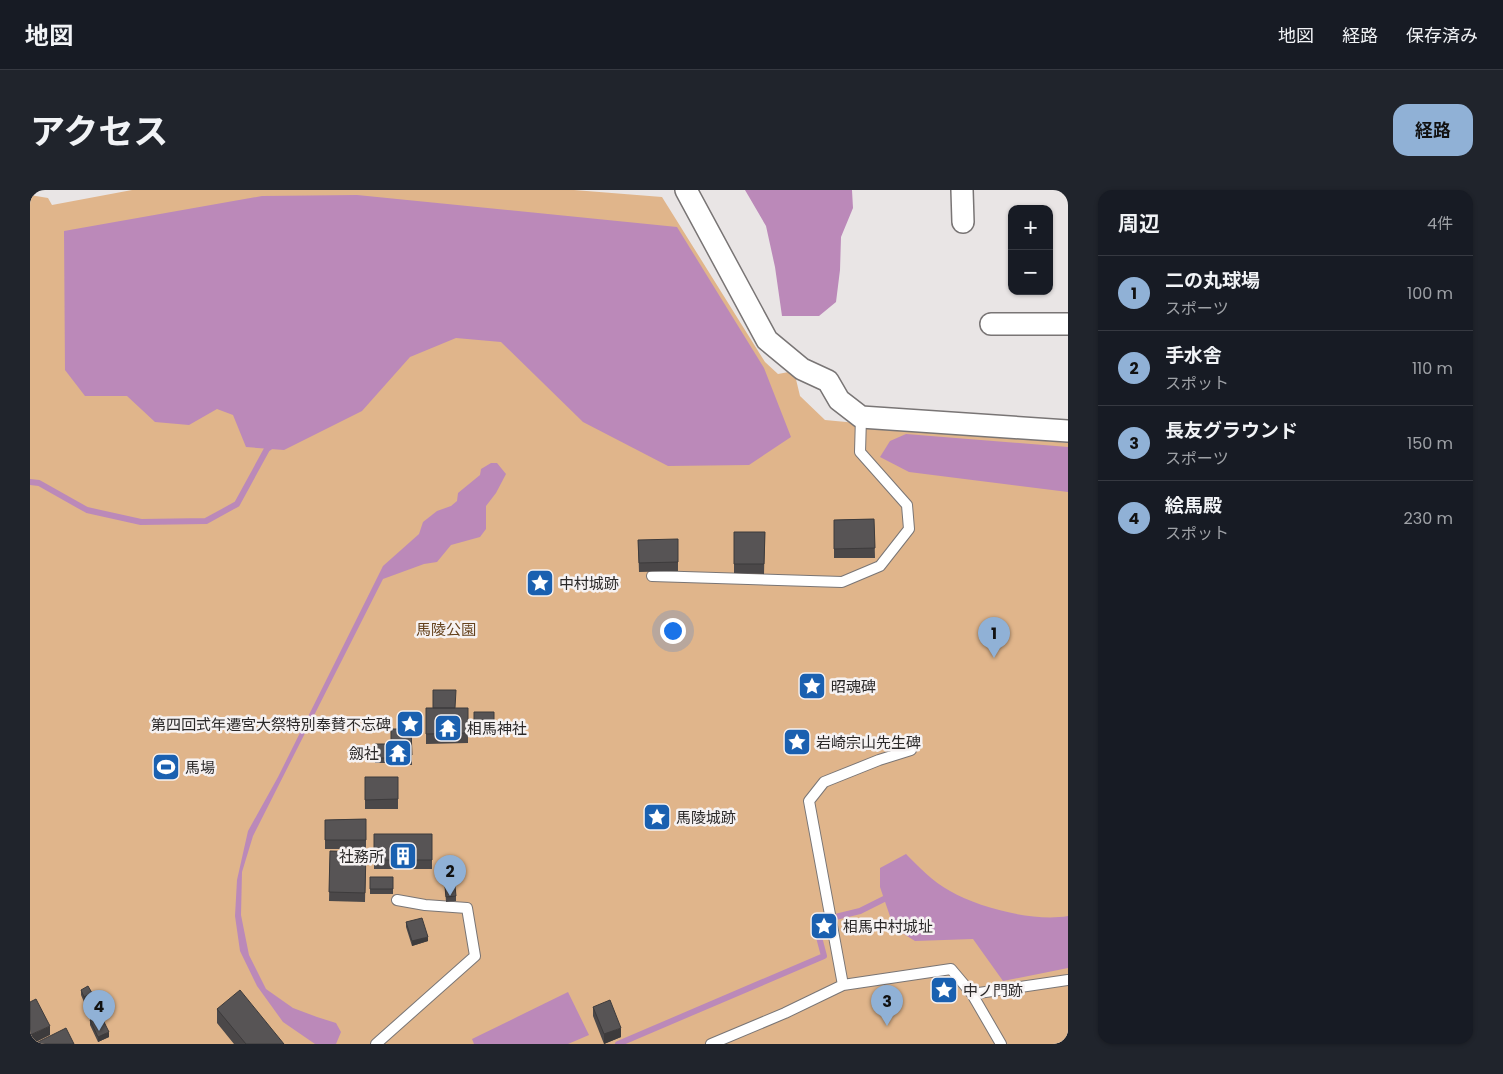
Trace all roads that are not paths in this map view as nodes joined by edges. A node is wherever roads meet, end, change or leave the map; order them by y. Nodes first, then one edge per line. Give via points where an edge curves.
1 (686, 190) edge
2 (962, 190) edge
3 (963, 222) dead end
4 (991, 324) dead end
5 (1068, 324) edge
6 (861, 417) junction
7 (1068, 431) edge
8 (652, 576) dead end
9 (911, 750) dead end
10 (397, 900) dead end
11 (1068, 980) edge
12 (843, 985) junction
13 (972, 994) junction
14 (377, 1043) edge
15 (711, 1044) edge
16 (1001, 1044) edge

1 - 6 street via 767,340 802,369 828,381 839,400
2 - 3 street
4 - 5 street
6 - 7 street
6 - 8 lane via 860,452 907,505 909,528 880,566 842,582
9 - 12 lane via 824,782 809,801
10 - 14 lane via 467,908 475,956
11 - 13 lane
12 - 13 lane via 951,968
12 - 15 lane
13 - 16 lane

